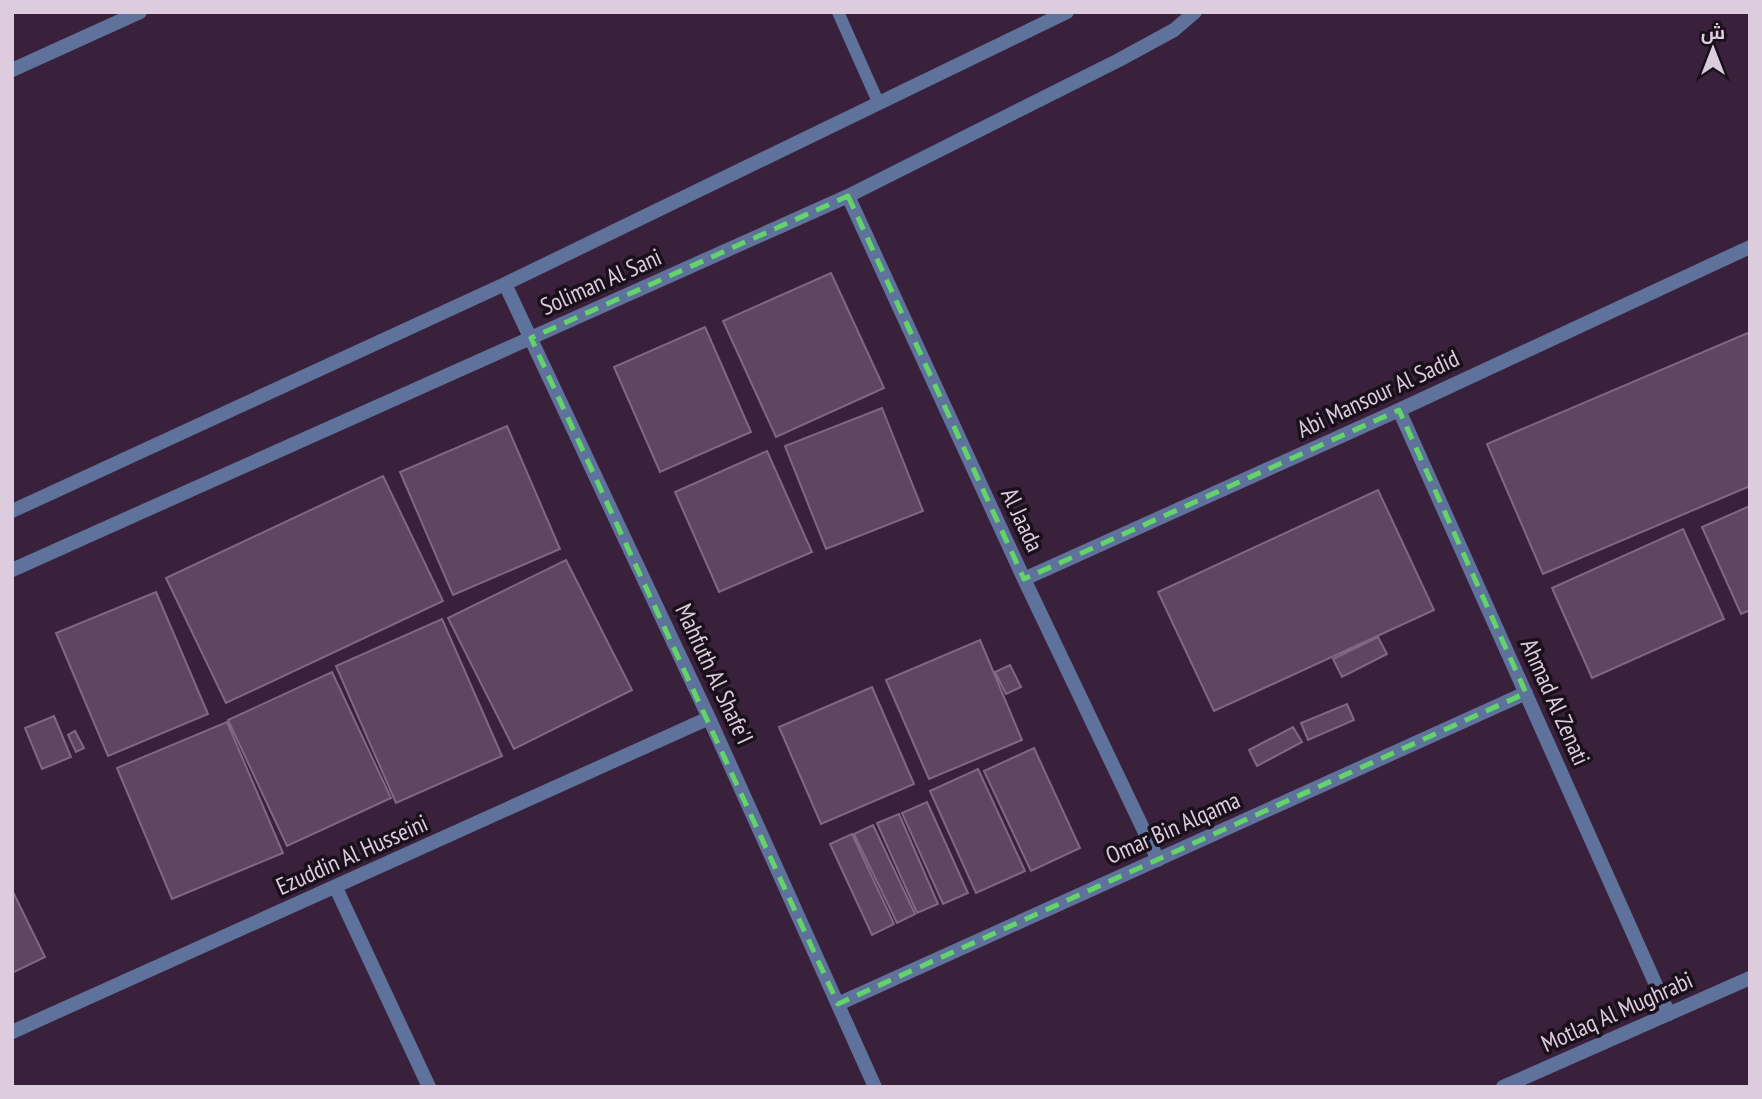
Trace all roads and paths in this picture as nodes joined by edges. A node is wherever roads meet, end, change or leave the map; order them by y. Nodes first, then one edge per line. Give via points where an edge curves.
1 (140, 12) edge
2 (838, 12) edge
3 (1067, 12) edge
4 (1195, 12) edge
5 (12, 70) edge
6 (879, 104) junction
7 (848, 196) junction
8 (1750, 247) edge
9 (505, 284) junction
10 (531, 338) junction
11 (1399, 410) junction
12 (12, 511) edge
13 (12, 570) edge
14 (1024, 579) junction
15 (1526, 692) junction
16 (709, 718) junction
17 (1158, 860) junction
18 (336, 888) junction
19 (1750, 978) edge
20 (838, 1004) junction
21 (1669, 1013) junction
22 (12, 1032) edge
23 (429, 1087) edge
24 (875, 1087) edge
25 (1503, 1087) edge

1 - 5 street
2 - 6 lane
3 - 6 street, Soliman Al Sani
4 - 7 street, Soliman Al Sani via 1174,30 1119,61
6 - 9 street, Soliman Al Sani
7 - 10 street, Soliman Al Sani
7 - 14 street, Al Jaada
8 - 11 street, Abi Mansour Al Sadid
9 - 10 street, Mahfuth Al Shafe'I
9 - 12 street, Soliman Al Sani
10 - 13 street, Soliman Al Sani
10 - 16 street, Mahfuth Al Shafe'I
11 - 14 street, Abi Mansour Al Sadid
11 - 15 street, Ahmad Al Zenati
14 - 17 street, Al Jaada
15 - 17 street, Omar Bin Alqama
15 - 21 street, Ahmad Al Zenati
16 - 18 street, Ezuddin Al Husseini
16 - 20 street, Mahfuth Al Shafe'I
17 - 20 street, Omar Bin Alqama
18 - 22 street, Ezuddin Al Husseini
18 - 23 street
19 - 21 street, Motlaq Al Mughrabi
20 - 24 street, Mahfuth Al Shafe'I
21 - 25 street, Motlaq Al Mughrabi

